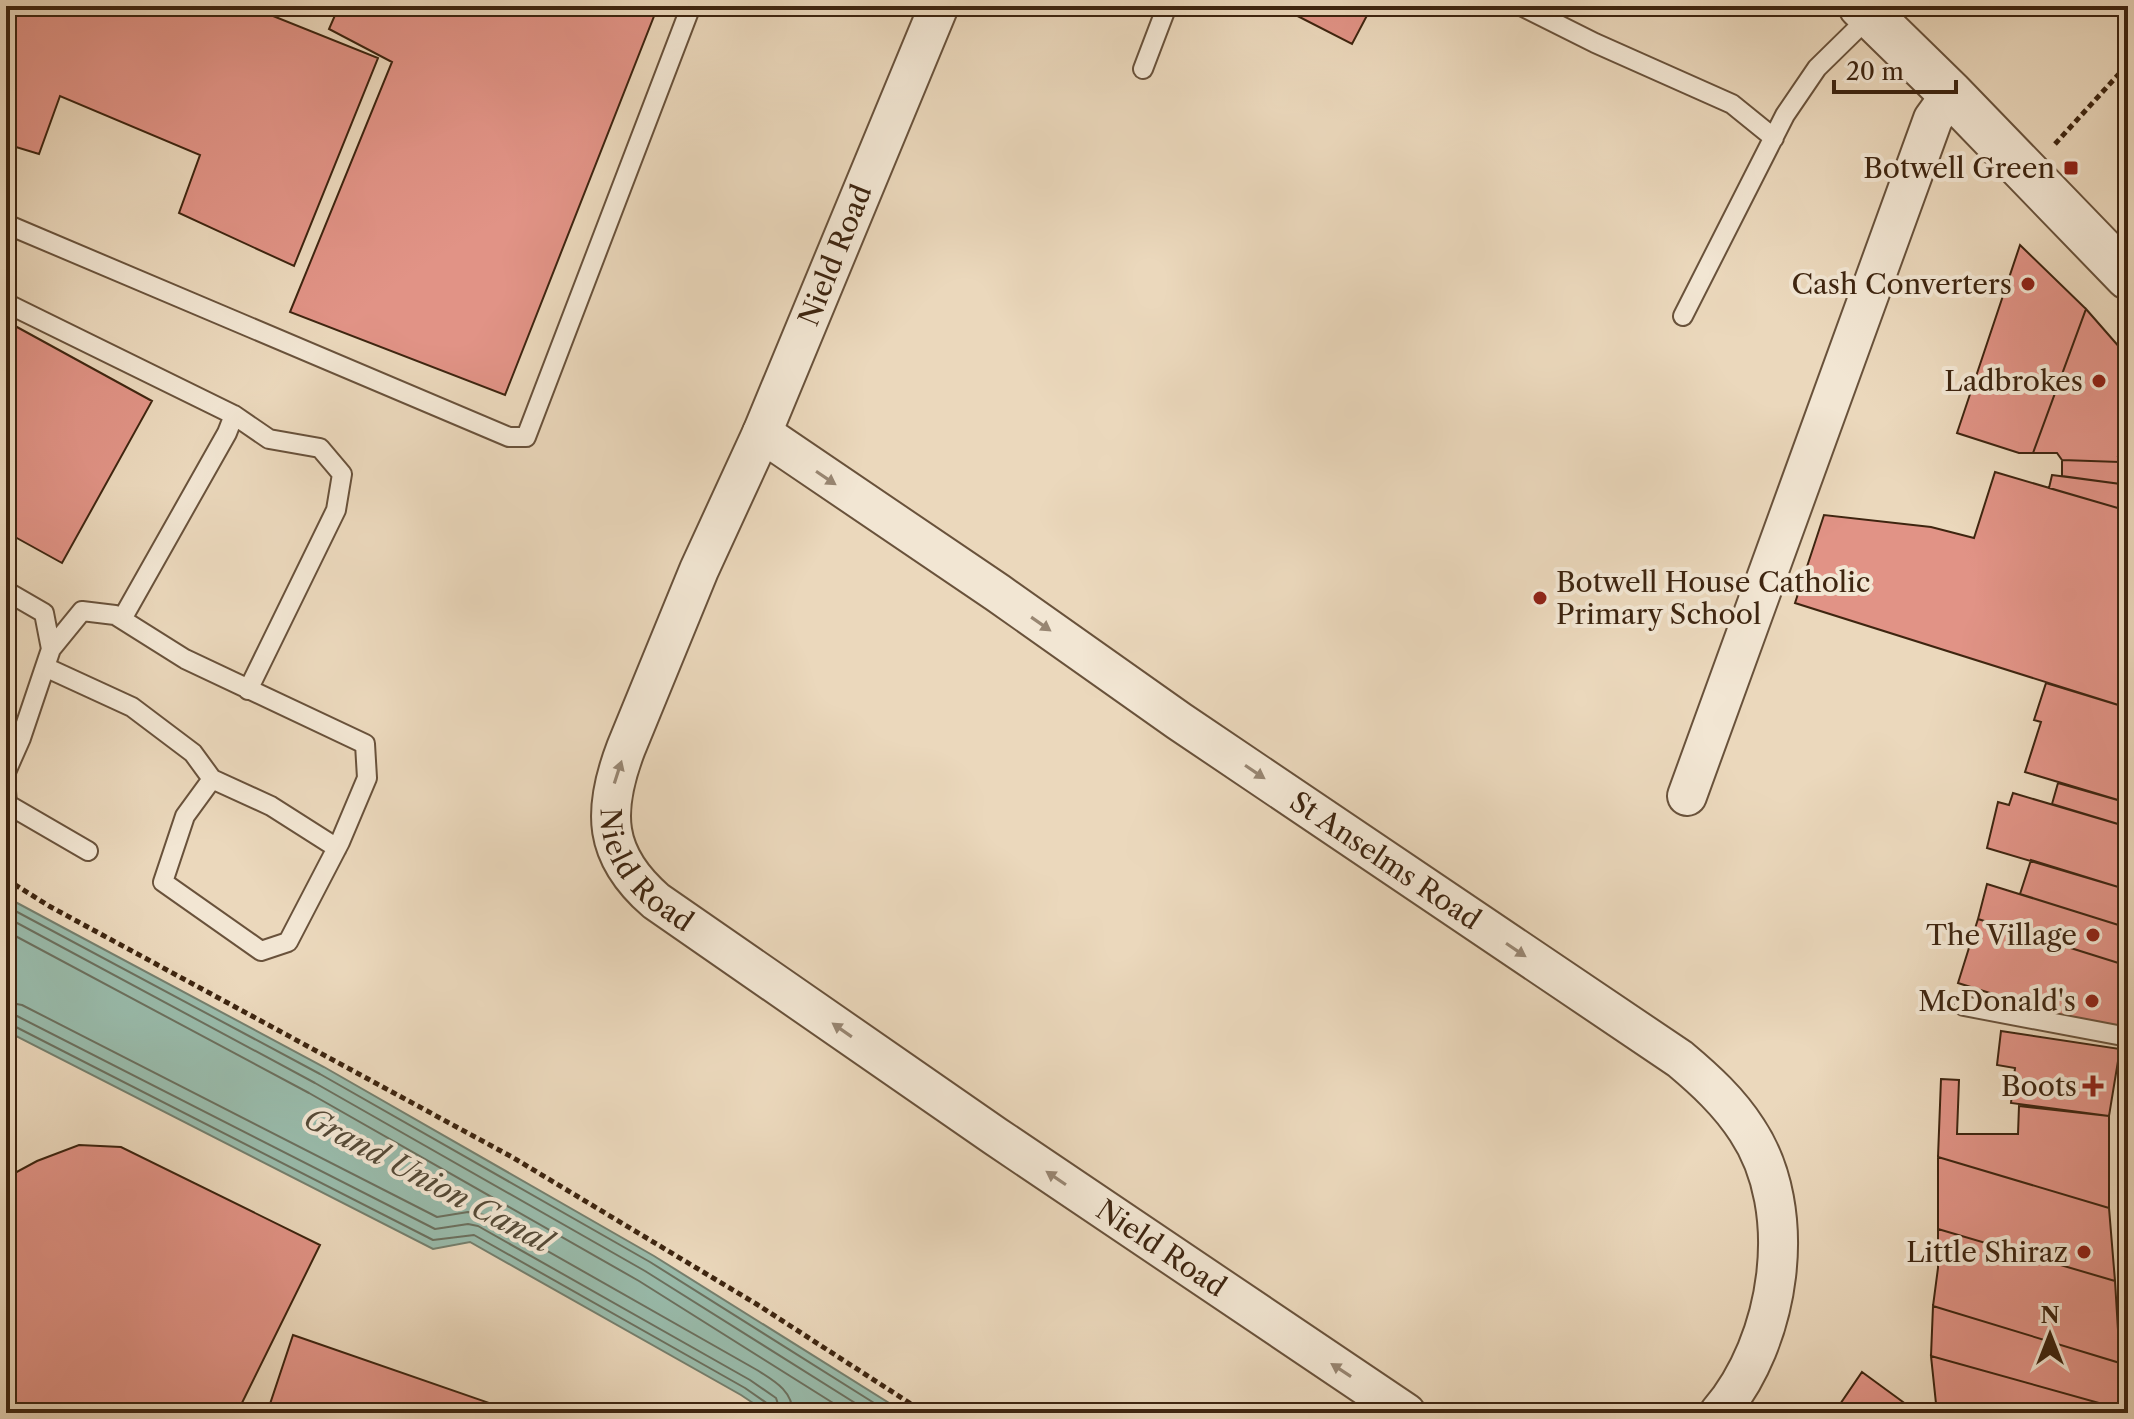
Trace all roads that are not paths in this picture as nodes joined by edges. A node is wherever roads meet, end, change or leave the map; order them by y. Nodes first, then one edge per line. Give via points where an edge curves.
1 (691, 6) edge
2 (939, 6) edge
3 (1167, 6) edge
4 (1521, 6) edge
5 (1866, 11) edge
6 (1143, 69) dead end
7 (1951, 94) junction
8 (1774, 138) junction
9 (6, 224) edge
10 (2128, 277) edge
11 (6, 303) edge
12 (1683, 316) dead end
13 (234, 415) junction
14 (762, 433) junction
15 (6, 591) edge
16 (122, 619) junction
17 (51, 649) junction
18 (45, 667) junction
19 (248, 690) junction
20 (6, 772) edge
21 (212, 779) junction
22 (6, 791) edge
23 (1687, 796) dead end
24 (337, 848) junction
25 (88, 851) dead end
26 (1964, 1006) dead end
27 (2128, 1037) edge
28 (1406, 1413) edge
29 (1719, 1413) edge

1 - 9 lane via 526,437 509,437
2 - 14 street, Nield Road
3 - 6 lane
4 - 8 lane via 1732,104
5 - 7 street
5 - 8 lane via 1817,68
7 - 10 street
7 - 23 street via 1933,119
8 - 12 lane
11 - 13 lane
13 - 16 lane
13 - 19 lane via 269,439 320,448 342,474 336,510
28 -> 14 street, Nield Road via 982,1128 656,901 630,875 613,840 615,776
14 -> 29 street, St Anselms Road via 1706,1080 1761,1155 1774,1205 1778,1253 1769,1317 1739,1386
15 - 17 lane via 44,613
16 - 17 lane via 82,611
16 - 19 lane
17 - 18 lane
18 - 20 lane
18 - 21 lane via 132,707 193,753
19 - 24 lane via 365,744 367,778
21 - 24 lane via 271,806
21 - 24 lane via 185,816 163,882 261,951 288,942
22 - 25 lane via 7,804
26 - 27 lane

